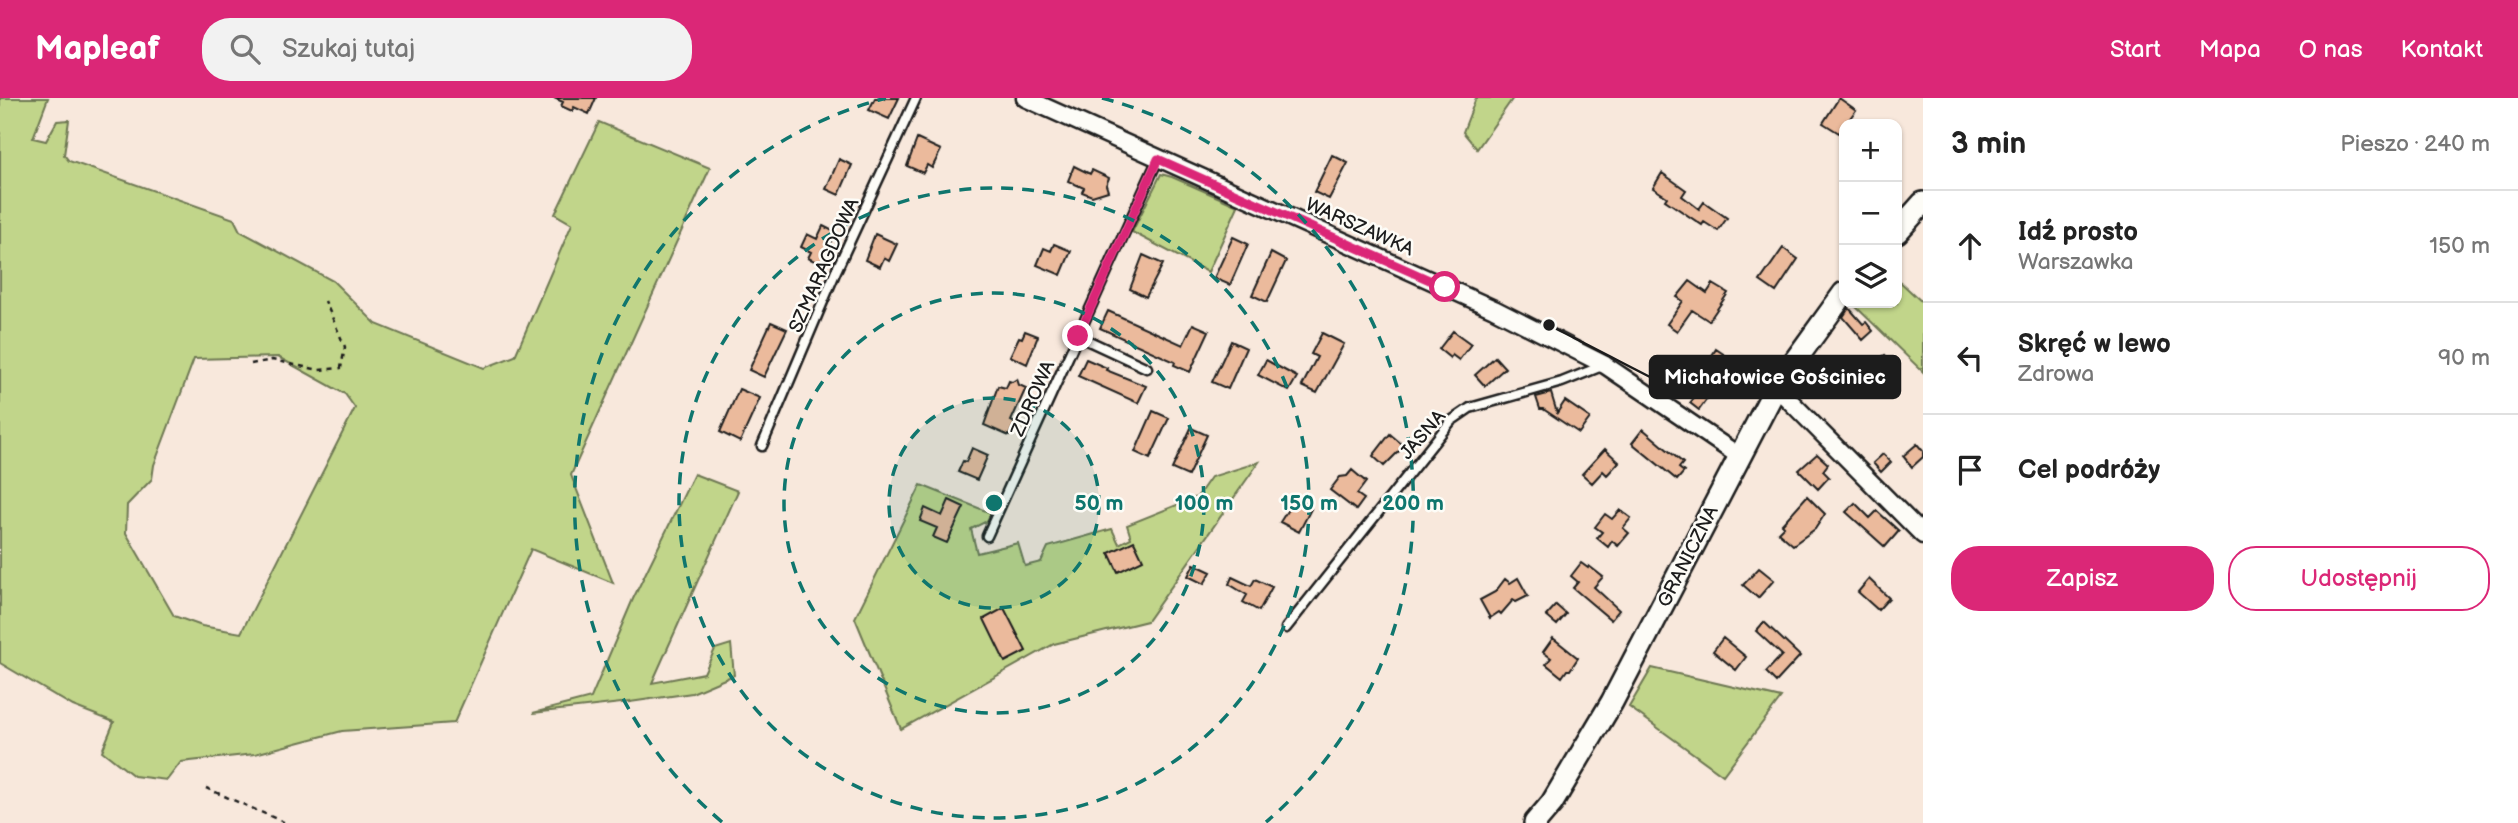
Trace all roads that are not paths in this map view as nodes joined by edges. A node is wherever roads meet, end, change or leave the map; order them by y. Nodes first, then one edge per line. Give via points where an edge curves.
1 (916, 98) edge
2 (1025, 98) edge
3 (1158, 159) junction
4 (1923, 203) edge
5 (1902, 226) edge
6 (1839, 300) edge
7 (1078, 336) junction
8 (1605, 365) junction
9 (1147, 368) dead end
10 (1776, 387) junction
11 (762, 446) dead end
12 (1739, 456) junction
13 (1923, 535) edge
14 (987, 536) dead end
15 (1286, 628) dead end
16 (1535, 823) edge

1 - 11 lane, SZMARAGDOWA
2 - 3 street, WARSZAWKA
3 - 7 lane, ZDROWA
3 - 8 street, WARSZAWKA via 1494,309
4 - 5 street
6 - 10 street, GRANICZNA
7 - 9 lane
7 - 14 lane, ZDROWA
8 - 12 street, WARSZAWKA
8 - 15 lane, JASNA via 1470,408 1451,421
10 - 12 street, GRANICZNA
10 - 13 street
12 - 16 street, GRANICZNA via 1612,702

